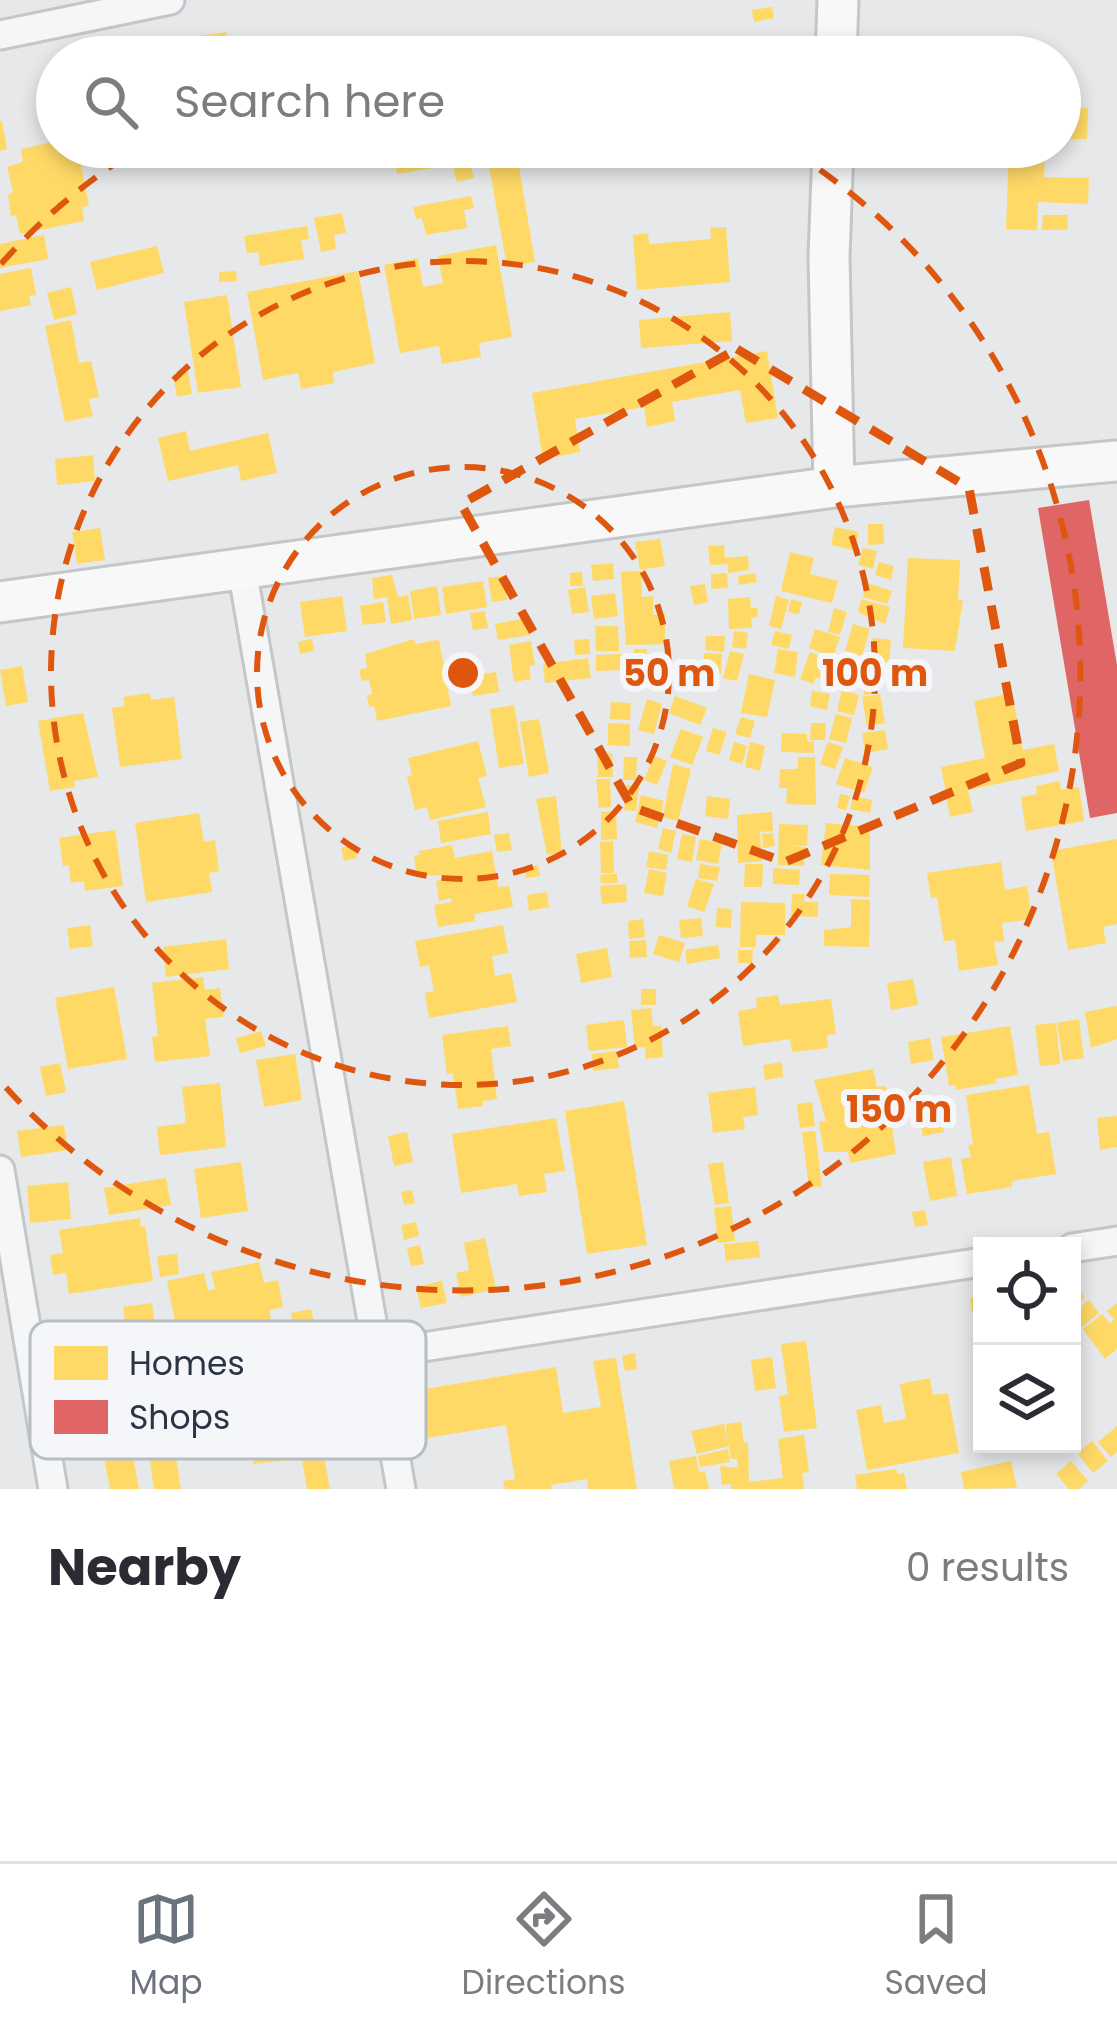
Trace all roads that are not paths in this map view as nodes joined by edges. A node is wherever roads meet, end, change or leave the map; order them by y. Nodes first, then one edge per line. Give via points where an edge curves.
1 (170, 0) edge
2 (838, 0) edge
3 (0, 34) edge
4 (837, 36) edge
5 (832, 168) edge
6 (1117, 460) edge
7 (834, 487) junction
8 (242, 569) junction
9 (0, 602) edge
10 (0, 1170) edge
11 (1117, 1241) edge
12 (1081, 1247) edge
13 (973, 1263) edge
14 (371, 1321) edge
15 (426, 1347) edge
16 (30, 1351) edge
17 (48, 1459) edge
18 (396, 1459) edge
19 (53, 1489) edge
20 (401, 1489) edge

1 - 3 street
2 - 4 street
5 - 7 street
6 - 7 street
7 - 8 street
8 - 9 street
8 - 14 street
10 - 16 street
11 - 12 street
13 - 15 street
17 - 19 street
18 - 20 street

